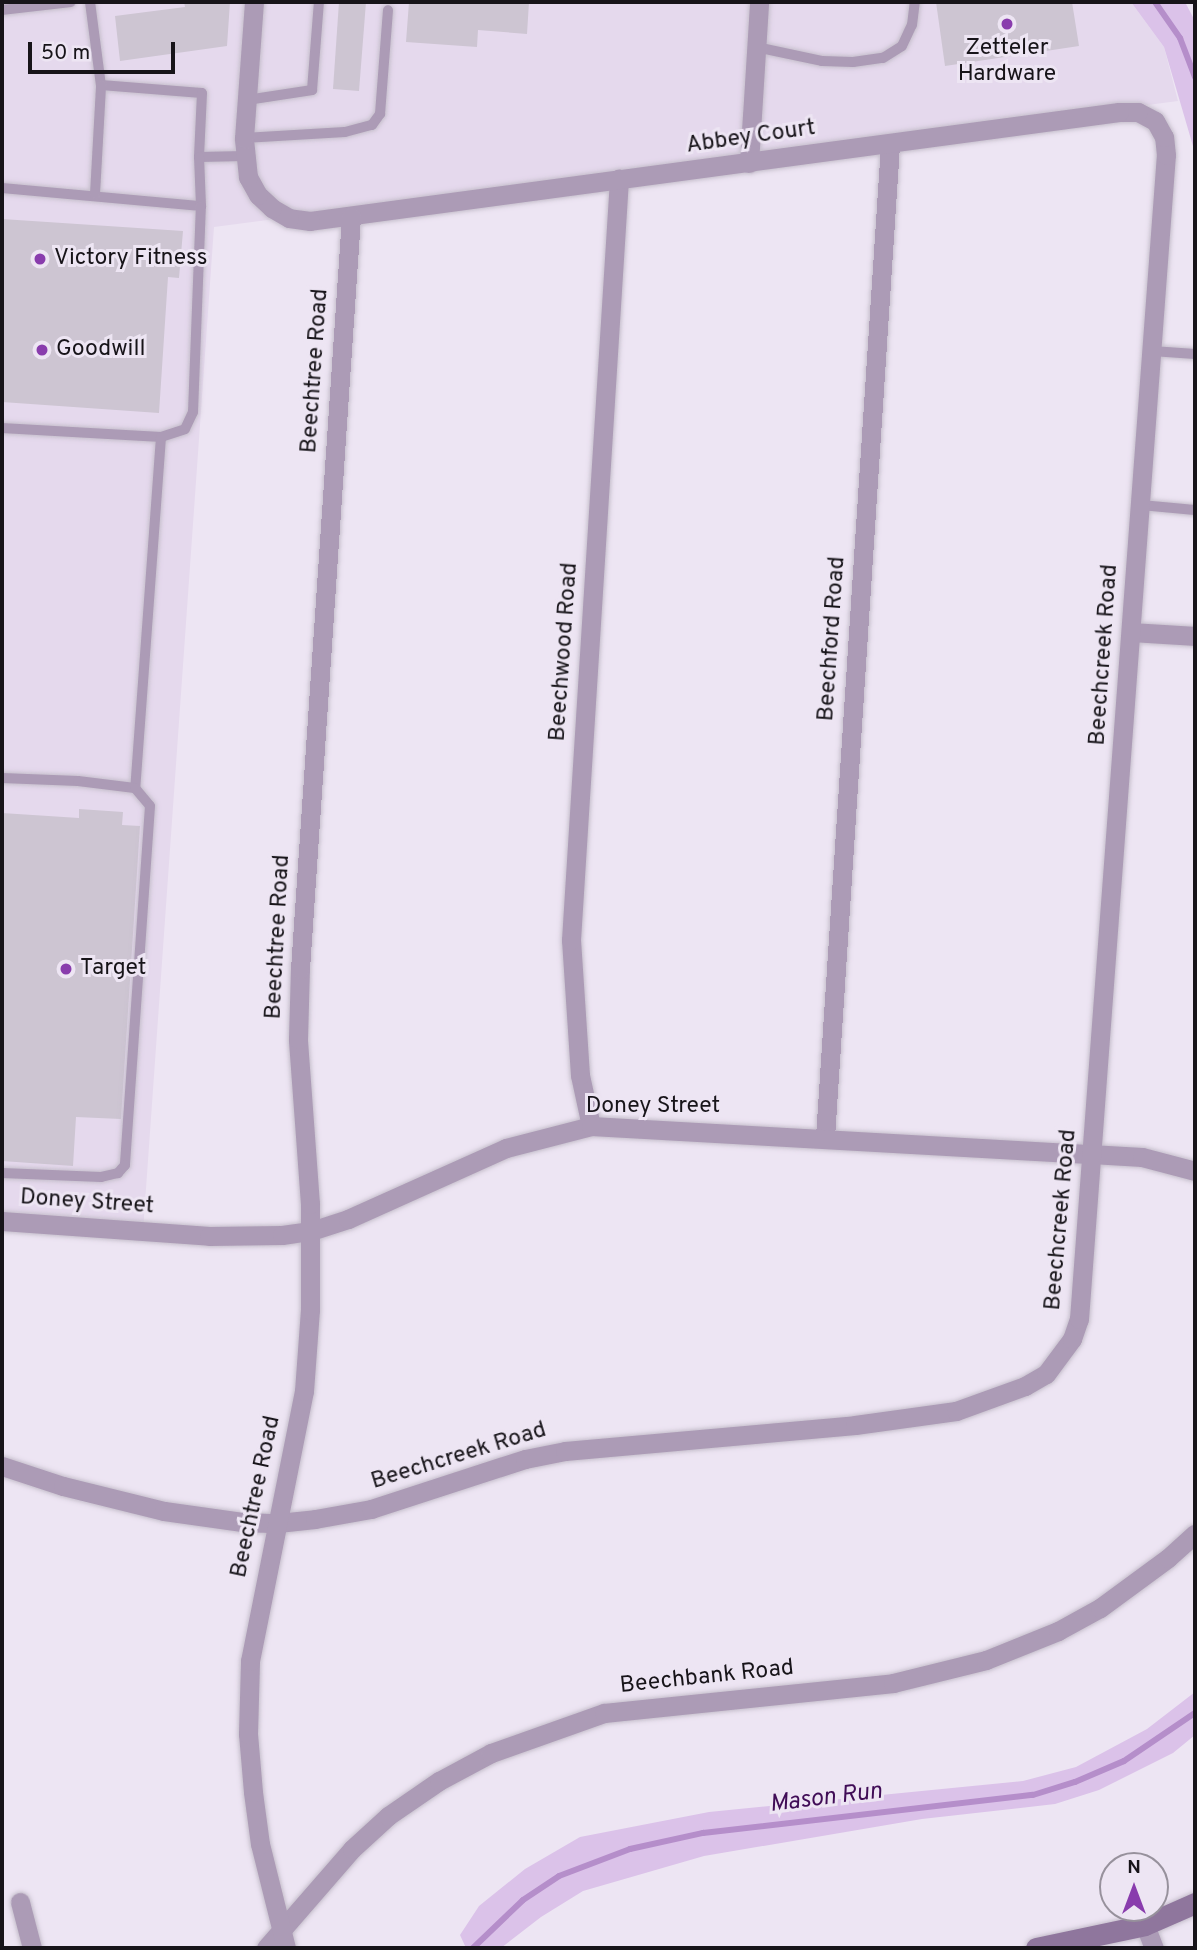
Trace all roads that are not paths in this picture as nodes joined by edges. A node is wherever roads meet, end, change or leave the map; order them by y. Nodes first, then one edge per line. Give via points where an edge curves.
1 (71, 2) edge
2 (90, 2) edge
3 (254, 2) edge
4 (319, 2) edge
5 (759, 2) edge
6 (915, 2) edge
7 (18, 5) edge
8 (2, 10) edge
9 (388, 10) dead end
10 (756, 47) junction
11 (101, 85) junction
12 (247, 100) junction
13 (1155, 121) joint
14 (890, 144) junction
15 (244, 147) junction
16 (199, 157) junction
17 (749, 163) junction
18 (620, 179) junction
19 (2, 188) edge
20 (95, 194) junction
21 (201, 206) junction
22 (351, 217) junction
23 (1152, 351) junction
24 (1195, 354) edge
25 (2, 428) edge
26 (161, 437) junction
27 (1141, 505) junction
28 (1195, 510) edge
29 (1132, 632) junction
30 (1195, 636) edge
31 (2, 778) edge
32 (135, 788) junction
33 (591, 1126) junction
34 (825, 1137) junction
35 (1093, 1154) junction
36 (1195, 1171) edge
37 (2, 1173) edge
38 (2, 1221) edge
39 (310, 1231) junction
40 (2, 1466) edge
41 (278, 1523) junction
42 (1195, 1534) edge
43 (20, 1902) dead end
44 (1195, 1903) edge
45 (1145, 1925) junction
46 (282, 1939) edge
47 (32, 1948) edge
48 (266, 1948) edge
49 (1036, 1948) edge
50 (1154, 1948) edge

1 - 7 lane
2 - 11 lane
3 - 12 street
4 - 12 lane via 312,90
5 - 10 street
6 - 10 lane via 912,25 902,46 883,58 822,61
7 - 8 lane
9 - 15 lane via 380,114 372,125
10 - 17 street
11 - 16 lane via 202,93
11 - 20 lane
12 - 15 street
13 - 14 street, Abbey Court via 1138,112 1119,112
13 - 23 street, Beechcreek Road via 1164,137 1166,155
14 - 17 street, Abbey Court
14 - 34 street, Beechford Road
15 - 16 lane
15 - 22 street via 248,177 258,195 281,213 310,221
16 - 21 lane
17 - 18 street, Abbey Court
18 - 22 street, Abbey Court
18 - 33 street, Beechwood Road via 571,940 580,1075
19 - 20 lane
20 - 21 lane
21 - 26 lane via 193,412 185,429
22 - 39 street, Beechtree Road via 300,969 298,1039
23 - 24 lane
23 - 27 street, Beechcreek Road
25 - 26 lane
26 - 32 lane
27 - 28 lane
27 - 29 street, Beechcreek Road
29 - 30 street
29 - 35 street, Beechcreek Road
31 - 32 lane
32 - 37 lane via 150,806 125,1165 118,1173 101,1177
33 - 34 street, Doney Street
33 - 39 street, Doney Street via 506,1148 348,1219
34 - 35 street, Doney Street
35 - 36 street, Doney Street via 1142,1157
35 - 41 street, Beechcreek Road via 1079,1319 1061,1358 1025,1386 956,1411 867,1424 565,1451 525,1459 371,1508
38 - 39 street, Doney Street via 209,1236
39 - 41 street, Beechtree Road via 304,1391
40 - 41 street, Beechcreek Road via 164,1511
41 - 46 street, Beechtree Road via 250,1661 248,1734 260,1844
42 - 46 street, Beechbank Road via 1100,1608 986,1660 893,1683 604,1713 491,1753 388,1816 352,1849
43 - 47 street
44 - 45 street
45 - 49 street
45 - 50 street
46 - 48 street, Beechbank Road

